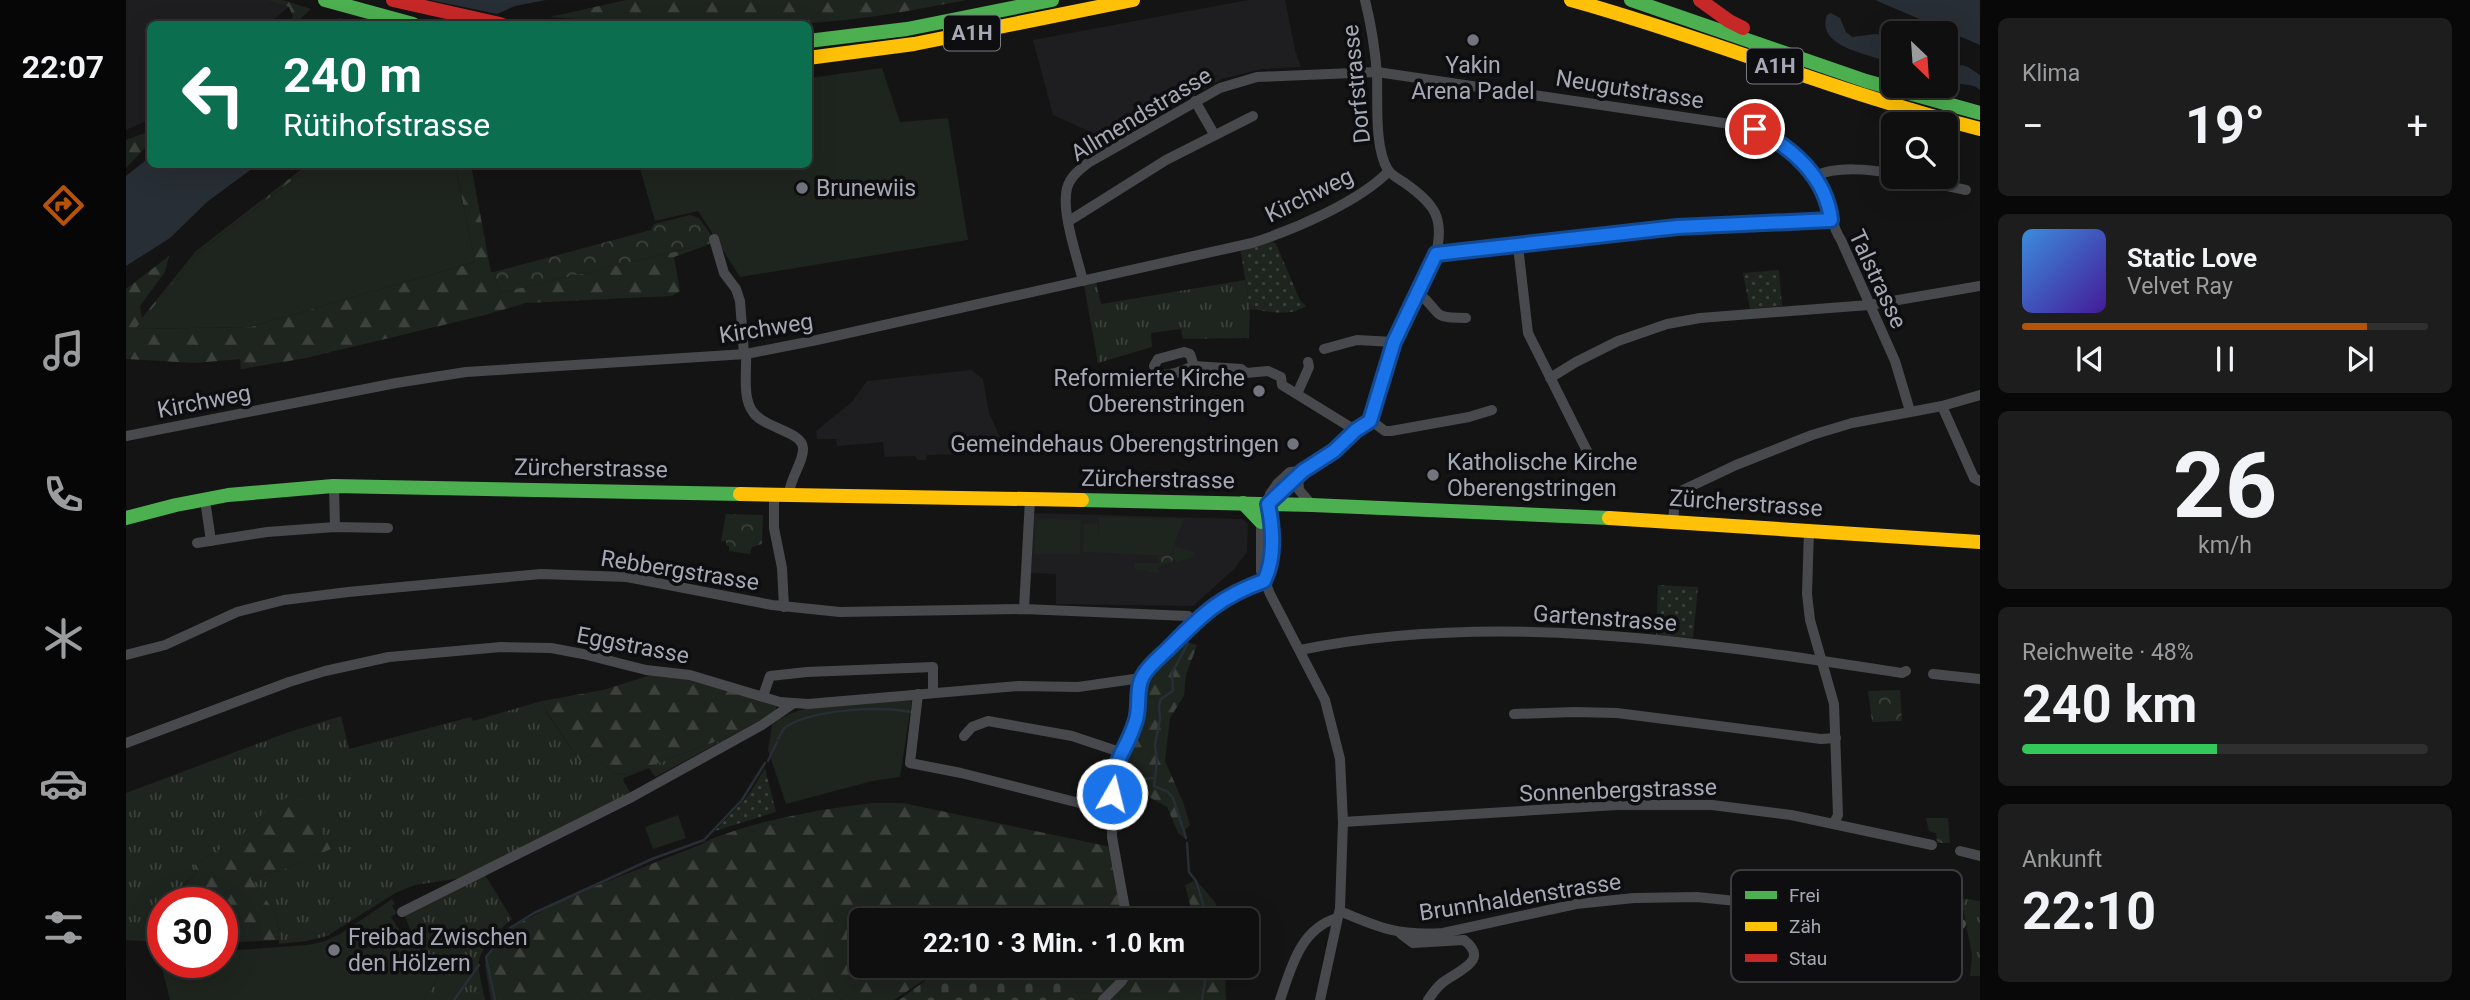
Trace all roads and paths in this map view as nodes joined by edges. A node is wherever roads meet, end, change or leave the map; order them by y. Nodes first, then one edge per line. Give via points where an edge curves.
1 (325, 0) edge
2 (393, 0) edge
3 (1046, 0) edge
4 (1052, 0) edge
5 (1133, 0) edge
6 (1365, 0) edge
7 (1571, 0) edge
8 (1631, 0) edge
9 (1700, 0) edge
10 (1012, 9) junction
11 (402, 21) edge
12 (487, 21) edge
13 (812, 41) edge
14 (812, 57) edge
15 (1819, 65) junction
16 (1377, 72) junction
17 (1195, 102) junction
18 (1980, 113) edge
19 (1253, 116) dead end
20 (1980, 129) edge
21 (1214, 134) junction
22 (1388, 171) junction
23 (1881, 173) edge
24 (1815, 176) junction
25 (1958, 188) edge
26 (1966, 190) dead end
27 (1831, 220) junction
28 (1069, 221) junction
29 (714, 239) dead end
30 (1518, 246) junction
31 (1436, 254) junction
32 (1083, 281) junction
33 (1980, 286) edge
34 (1418, 292) junction
35 (1869, 305) junction
36 (1466, 318) dead end
37 (1394, 342) junction
38 (1324, 349) dead end
39 (745, 354) junction
40 (1308, 362) dead end
41 (1194, 366) dead end
42 (1550, 378) junction
43 (1297, 394) junction
44 (1980, 395) edge
45 (1942, 406) junction
46 (1492, 410) dead end
47 (1910, 411) junction
48 (1370, 421) junction
49 (1356, 430) junction
50 (126, 436) edge
51 (1594, 465) dead end
52 (1300, 474) junction
53 (1977, 480) edge
54 (334, 486) junction
55 (774, 494) junction
56 (789, 494) junction
57 (1030, 499) junction
58 (205, 500) junction
59 (1243, 503) junction
60 (1268, 504) junction
61 (1312, 505) junction
62 (126, 518) edge
63 (1673, 521) junction
64 (1261, 522) junction
65 (335, 527) junction
66 (388, 528) dead end
67 (1809, 530) junction
68 (211, 541) junction
69 (1980, 542) edge
70 (197, 543) dead end
71 (1264, 581) junction
72 (784, 607) junction
73 (1024, 609) junction
74 (1195, 622) junction
75 (1300, 650) junction
76 (126, 654) edge
77 (1823, 661) junction
78 (1906, 671) dead end
79 (1933, 674) dead end
80 (1142, 678) junction
81 (1980, 679) edge
82 (933, 692) junction
83 (918, 694) junction
84 (763, 696) junction
85 (794, 703) junction
86 (1514, 714) dead end
87 (964, 736) dead end
88 (1836, 738) junction
89 (126, 743) edge
90 (1120, 752) junction
91 (1111, 811) junction
92 (1343, 822) junction
93 (1834, 823) junction
94 (1932, 845) dead end
95 (1960, 851) dead end
96 (1980, 856) edge
97 (1731, 900) edge
98 (1126, 908) edge
99 (402, 912) dead end
100 (1339, 915) junction
101 (1400, 933) junction
102 (1123, 978) edge
103 (1431, 999) edge
104 (1103, 1000) edge
105 (1280, 1000) edge
106 (1320, 1000) edge

1 - 11 main road
2 - 12 main road
3 - 10 main road
4 - 10 main road, A1H
5 - 14 main road, A1H via 914,44
6 - 16 street, Dorfstrasse
7 - 20 main road, A1H via 1679,32 1870,99
8 - 15 main road, A1H
9 - 15 main road via 1728,21
10 - 13 main road, A1H
15 - 18 main road, A1H
16 - 17 street, Allmendstrasse via 1257,77 1220,88
16 - 22 street, Dorfstrasse via 1380,139
16 - 24 street, Neugutstrasse via 1755,129 1776,139
17 - 21 street
17 - 28 street, Allmendstrasse via 1080,168 1067,189
19 - 21 street
21 - 28 street
22 - 31 street, Dorfstrasse via 1435,211 1440,227
22 - 32 street, Kirchweg via 1379,182 1343,203 1275,236
23 - 24 street via 1845,170
24 - 27 street, Neugutstrasse
25 - 26 street
27 - 30 street, Talstrasse via 1670,228
27 - 35 street, Talstrasse
28 - 32 street, Allmendstrasse
29 - 39 street via 724,274 740,301
30 - 31 street, Talstrasse
30 - 42 street via 1528,333
31 - 34 street, Dorfstrasse
32 - 39 street, Kirchweg
33 - 35 street
34 - 36 street via 1438,315
34 - 37 street, Dorfstrasse
35 - 42 street via 1667,324 1618,341
35 - 47 street, Talstrasse via 1895,361
37 - 38 street via 1357,340
37 - 48 street, Dorfstrasse
39 - 50 street, Kirchweg via 466,372
39 - 56 street via 751,410 763,422 797,436 803,446
40 - 43 street
41 - 43 street via 1241,369 1243,373 1268,371
42 - 51 street
43 - 49 street
44 - 45 street
45 - 47 street
45 - 53 street
46 - 48 street via 1391,430
47 - 63 street via 1812,435 1692,485 1678,495
48 - 49 street
49 - 52 street
52 - 60 street
52 - 61 street via 1299,490
54 - 55 main road, Zürcherstrasse
54 - 58 main road, Zürcherstrasse
54 - 65 street
55 - 56 main road, Zürcherstrasse
55 - 72 street
56 - 57 main road, Zürcherstrasse
57 - 59 main road, Zürcherstrasse
57 - 73 street
58 - 62 main road, Zürcherstrasse
58 - 68 street
59 - 60 main road, Zürcherstrasse
59 - 64 main road
60 - 61 main road, Zürcherstrasse
60 - 64 street
60 - 71 street via 1270,570
61 - 63 main road, Zürcherstrasse
63 - 67 main road, Zürcherstrasse
64 - 71 street
65 - 66 street
65 - 68 street
67 - 69 main road, Zürcherstrasse
67 - 77 street via 1807,594
68 - 70 street
71 - 74 street via 1221,599
71 - 75 street
72 - 73 street, Rebbergstrasse via 841,612
72 - 76 street, Rebbergstrasse via 627,577 541,574 284,600 237,612 165,645
73 - 74 street, Rebbergstrasse via 1188,616
74 - 80 street
75 - 77 street, Gartenstrasse via 1370,639 1521,631 1665,641
75 - 92 street via 1325,700 1334,732
77 - 78 street, Gartenstrasse
77 - 88 street via 1835,704
79 - 81 street
80 - 82 street, Eggstrasse via 1078,687
80 - 90 street via 1139,713
82 - 83 street, Eggstrasse
82 - 84 street via 933,667 770,676
83 - 85 street, Eggstrasse
83 - 91 street via 910,763
84 - 85 street, Eggstrasse
84 - 89 street, Eggstrasse via 690,675 561,650 500,647 389,657 325,671
85 - 99 street via 632,797
86 - 88 street via 1617,713
87 - 90 street via 988,721 1072,736
88 - 93 street via 1838,815
90 - 91 street
91 - 98 street
92 - 93 street, Sonnenbergstrasse via 1686,804
92 - 100 street
93 - 94 street, Sonnenbergstrasse
95 - 96 street
97 - 101 street, Brunnhaldenstrasse via 1664,897 1576,904 1443,933
100 - 101 street, Brunnhaldenstrasse
100 - 105 street via 1301,946
100 - 106 street
101 - 103 street via 1413,943 1464,940 1474,950 1471,965 1445,981
102 - 104 street

